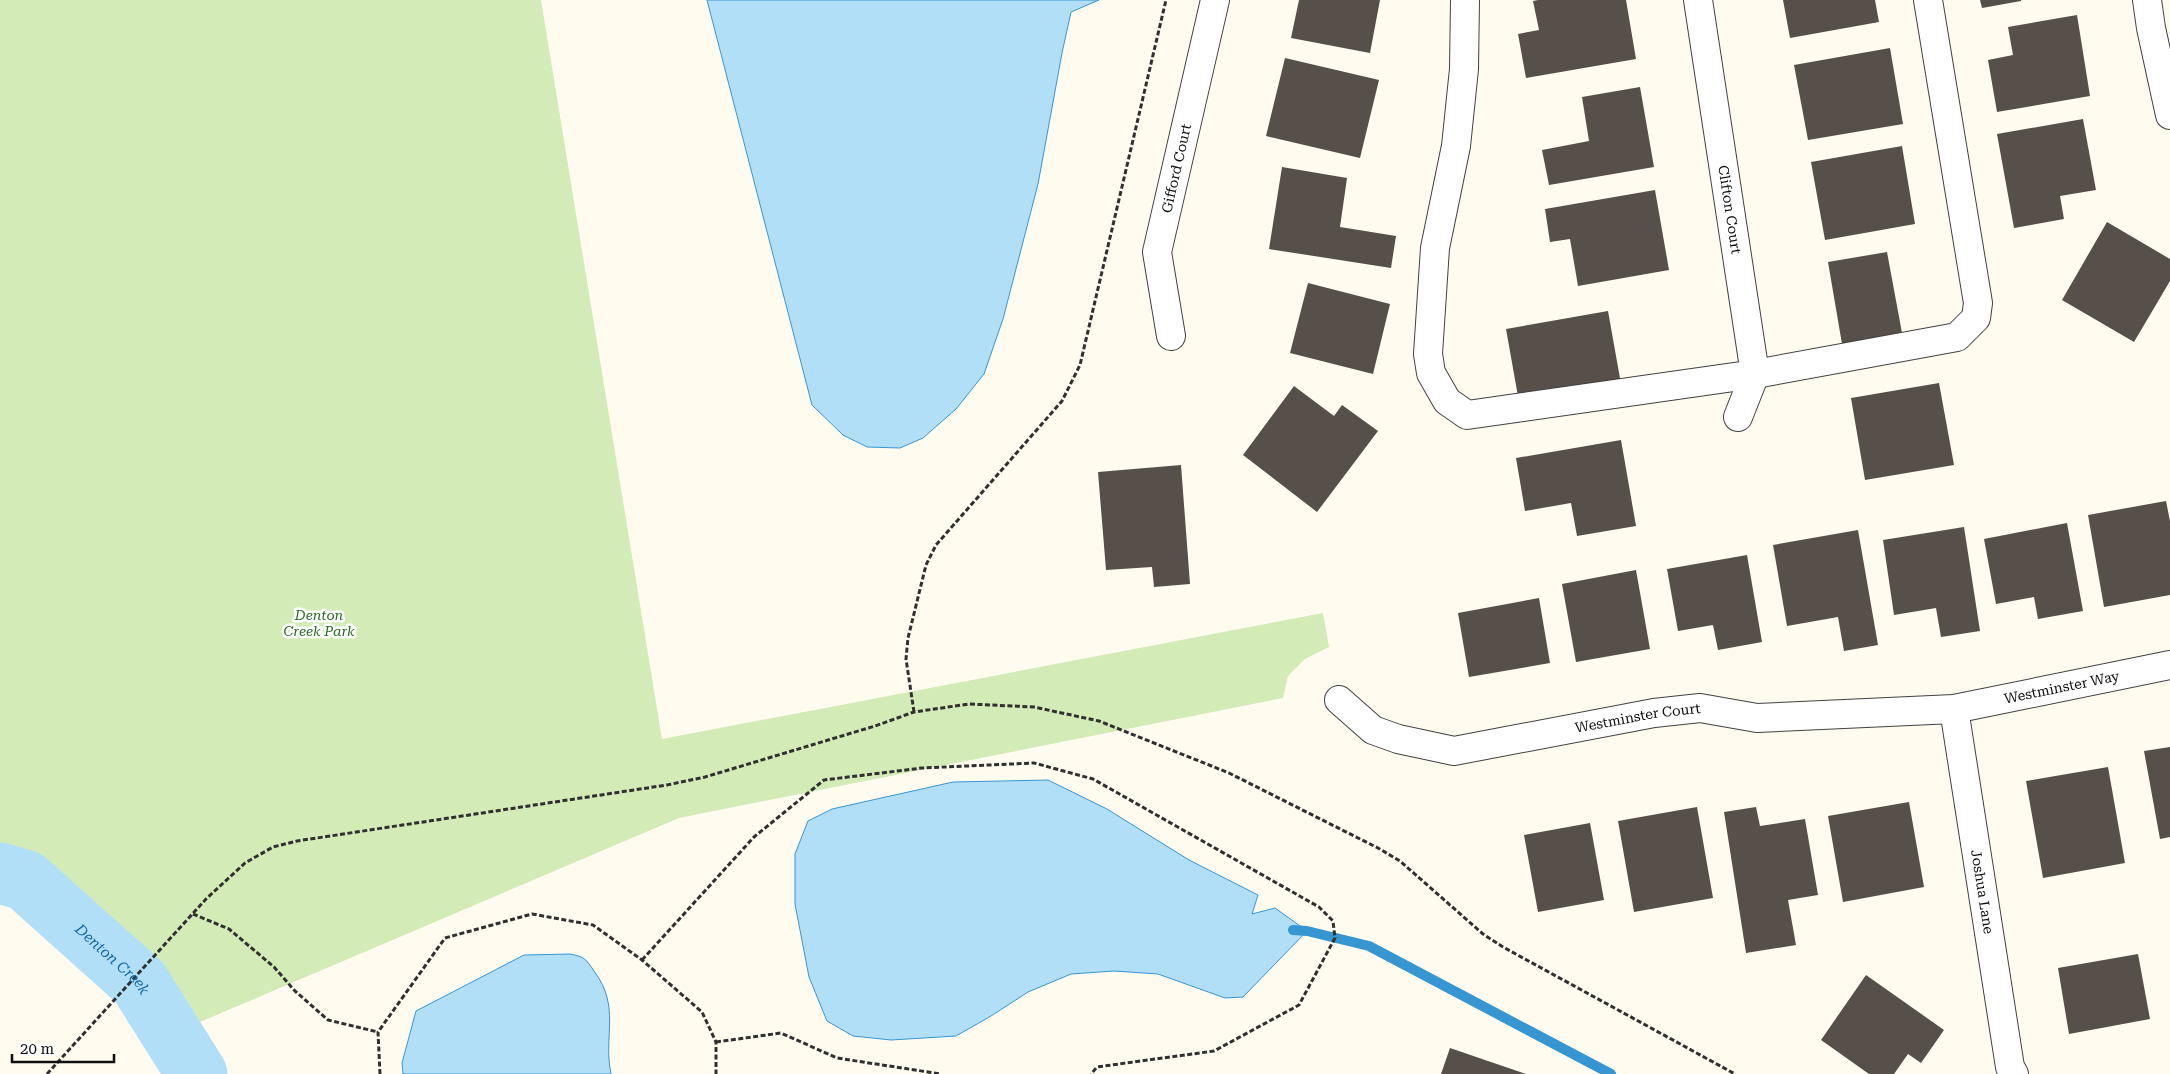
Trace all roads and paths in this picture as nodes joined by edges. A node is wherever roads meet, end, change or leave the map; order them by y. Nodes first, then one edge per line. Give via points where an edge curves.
1 (1166, 0) edge
2 (1215, 0) edge
3 (1465, 0) edge
4 (1698, 0) edge
5 (1928, 0) edge
6 (2146, 0) edge
7 (2170, 114) edge
8 (1171, 336) dead end
9 (1755, 374) junction
10 (1738, 417) dead end
11 (2170, 665) edge
12 (1339, 700) dead end
13 (1954, 709) junction
14 (914, 712) junction
15 (193, 914) junction
16 (642, 960) junction
17 (378, 1032) junction
18 (716, 1042) junction
19 (47, 1074) edge
20 (380, 1074) edge
21 (716, 1074) edge
22 (941, 1074) edge
23 (1091, 1074) edge
24 (1735, 1074) edge
25 (2014, 1074) edge

1 - 14 path via 1080,365 1062,401 936,545 926,565 907,645
2 - 8 street, Gifford Court via 1157,252
3 - 9 street via 1464,69 1456,146 1435,248 1428,354 1432,373 1447,401 1466,415 1480,414
4 - 9 street, Clifton Court
5 - 9 street via 1978,303 1976,318 1957,337
6 - 7 street
9 - 10 street
11 - 13 street, Westminster Way
12 - 13 street, Westminster Court via 1373,730 1454,751 1700,708 1758,718
13 - 25 street, Joshua Lane via 2010,1067
14 - 15 path via 705,777 273,847 245,864
14 - 24 path via 969,704 1034,707 1099,721 1229,773 1400,861 1503,948
15 - 17 path via 229,929 328,1020
15 - 19 path
16 - 17 path via 593,925 532,914 445,938
16 - 18 path via 702,1012
16 - 23 path via 754,837 824,780 922,768 1034,763 1093,779 1319,907 1333,921 1335,938 1299,1005 1214,1050 1097,1067
17 - 20 path
18 - 21 path
18 - 22 path via 780,1034 837,1058

